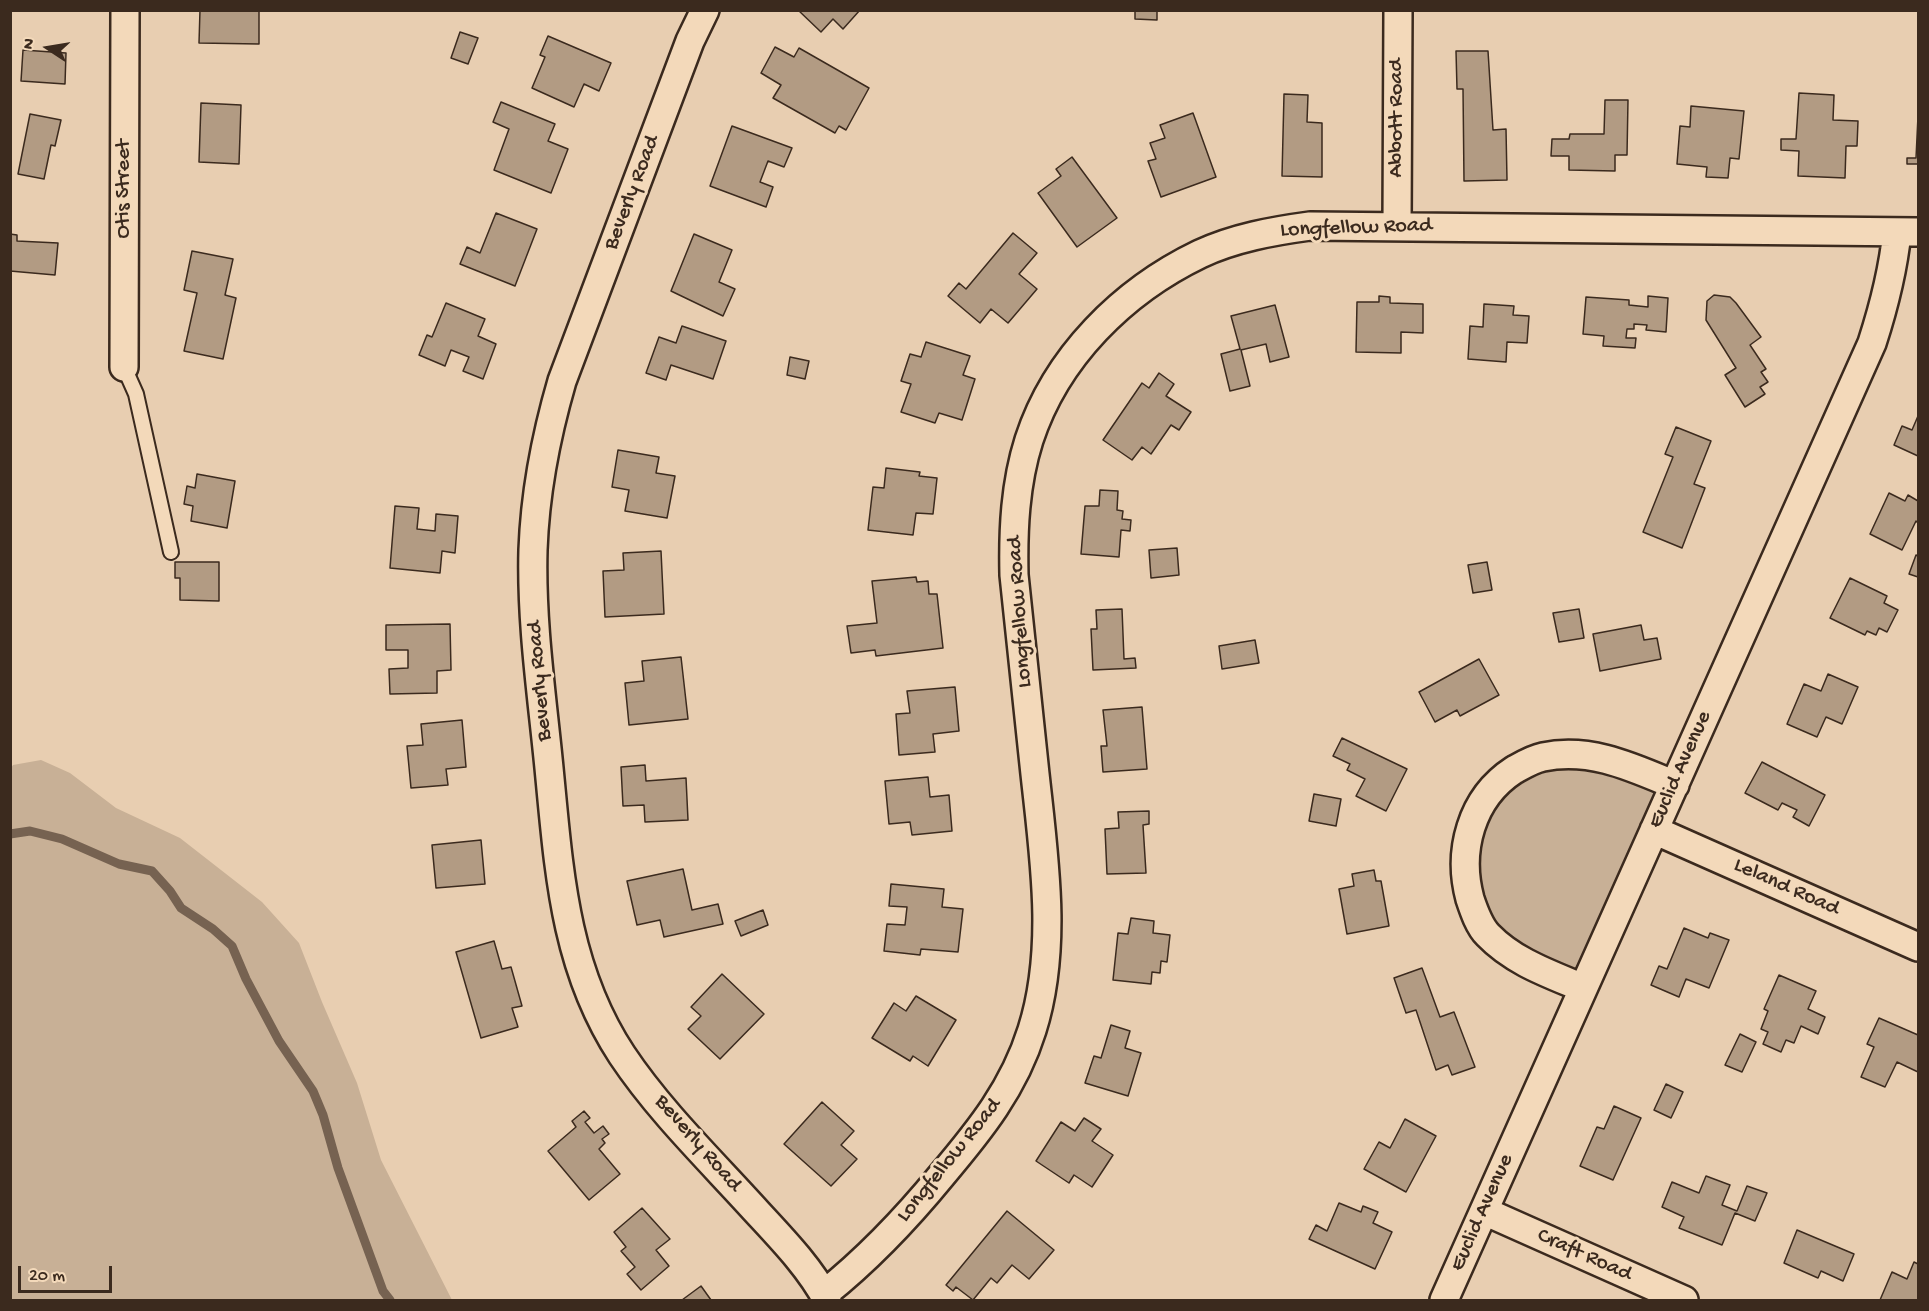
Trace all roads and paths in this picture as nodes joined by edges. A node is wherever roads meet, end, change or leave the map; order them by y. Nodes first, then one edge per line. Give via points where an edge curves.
1 (125, 10) edge
2 (705, 10) edge
3 (1398, 10) edge
4 (1397, 226) junction
5 (1908, 232) edge
6 (124, 367) joint
7 (171, 552) dead end
8 (1675, 784) junction
9 (1654, 830) junction
10 (1918, 947) edge
11 (1583, 988) junction
12 (1484, 1211) junction
13 (826, 1297) edge
14 (1444, 1300) edge
15 (1684, 1300) edge

1 - 6 street, Otis Street
2 - 13 street, Beverly Road via 690,41 550,421 536,507 536,643 561,884 589,994 623,1057 780,1237
3 - 4 street, Abbott Road
4 - 5 street, Longfellow Road
4 - 13 street, Longfellow Road via 1310,226 1267,232 1201,253 1139,291 1110,315 1062,373 1042,407 1021,469 1014,541 1014,575 1045,886 1041,994 1020,1064 1003,1097 911,1213
5 - 8 street, Euclid Avenue via 1872,343
6 - 7 lane via 136,394
8 - 9 street, Euclid Avenue
8 - 11 street via 1622,762 1594,756 1542,757 1508,775 1489,791 1476,812 1467,837 1467,888 1487,934 1529,965
9 - 10 street, Leland Road
9 - 11 street, Euclid Avenue
11 - 12 street, Euclid Avenue
12 - 14 street, Euclid Avenue
12 - 15 street, Craft Road

